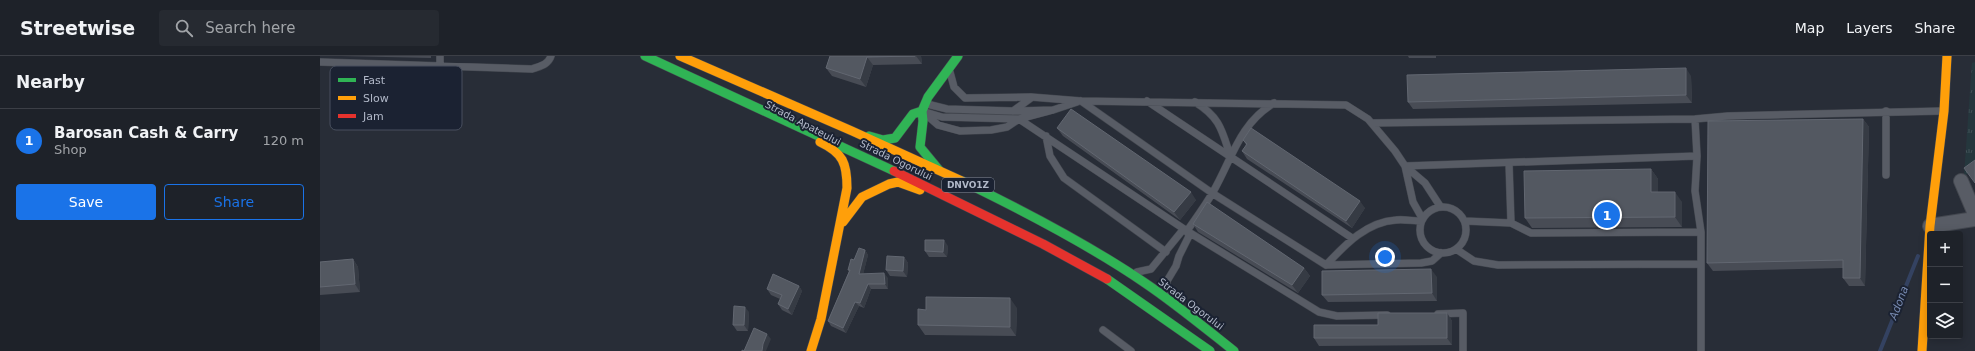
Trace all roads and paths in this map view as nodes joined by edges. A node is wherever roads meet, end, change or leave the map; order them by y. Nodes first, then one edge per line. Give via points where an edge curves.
1 (440, 56) edge
2 (551, 56) edge
3 (644, 56) edge
4 (680, 56) edge
5 (958, 56) edge
6 (1947, 56) edge
7 (320, 62) edge
8 (440, 65) junction
9 (949, 68) junction
10 (733, 98) junction
11 (1031, 98) junction
12 (1081, 101) junction
13 (1147, 101) junction
14 (1194, 102) junction
15 (1274, 103) junction
16 (924, 107) junction
17 (1053, 110) junction
18 (1013, 111) junction
19 (1886, 111) junction
20 (1944, 111) junction
21 (1020, 119) junction
22 (1694, 119) junction
23 (1372, 124) junction
24 (852, 132) junction
25 (1046, 136) junction
26 (1697, 156) junction
27 (1231, 158) junction
28 (1509, 163) junction
29 (1405, 166) junction
30 (939, 170) junction
31 (1886, 175) dead end
32 (1961, 181) dead end
33 (1212, 193) junction
34 (964, 206) junction
35 (1440, 206) junction
36 (1975, 214) edge
37 (1975, 219) edge
38 (1421, 220) junction
39 (1465, 221) junction
40 (1511, 223) junction
41 (1930, 226) junction
42 (840, 227) junction
43 (1187, 231) junction
44 (1701, 232) junction
45 (1352, 238) junction
46 (1456, 249) junction
47 (1166, 252) junction
48 (1440, 253) junction
49 (1701, 264) junction
50 (1326, 265) junction
51 (1130, 273) junction
52 (1167, 299) junction
53 (1432, 314) edge
54 (1392, 315) edge
55 (1103, 330) dead end
56 (811, 351) edge
57 (1131, 351) edge
58 (1210, 351) edge
59 (1234, 351) edge
60 (1463, 351) edge
61 (1701, 351) edge
62 (1922, 351) edge

1 - 8 lane
2 - 8 lane via 542,66 532,68
3 - 10 main road, Strada Ogorului / DNVO1Z
4 - 24 main road, Strada Ogorului / DNVO1Z
5 - 9 main road, Strada Apateului
6 - 20 main road
7 - 8 lane
9 - 11 lane via 954,87 965,98
9 - 16 main road, Strada Apateului
10 - 34 main road, Strada Ogorului / DNVO1Z via 874,161
10 - 42 main road, Strada Apateului via 838,151 848,177
11 - 12 lane
11 - 18 lane
12 - 13 lane
12 - 17 lane
12 - 33 lane
13 - 14 lane
13 - 27 lane
14 - 15 lane
14 - 27 lane via 1210,111 1214,117 1222,130
15 - 23 lane via 1346,105
15 - 27 lane via 1260,112 1248,125
16 - 18 lane
16 - 21 lane via 942,117
16 - 21 lane via 938,125 960,130 991,130 1007,127
16 - 24 main road, Strada Apateului via 913,114 895,138 883,140
16 - 30 main road via 920,147
17 - 18 lane
17 - 21 lane
19 - 20 lane
19 - 22 lane
19 - 31 lane
20 - 41 main road
21 - 25 lane
22 - 23 lane
22 - 26 lane
23 - 29 lane via 1395,150
24 - 30 main road, Strada Ogorului / DNVO1Z
25 - 43 lane
25 - 47 lane via 1050,156 1064,178
26 - 28 lane
26 - 44 lane via 1695,191
27 - 33 lane
27 - 45 lane
28 - 29 lane
28 - 40 lane
29 - 35 lane via 1425,183
29 - 38 lane via 1413,202
30 - 51 main road, Strada Ogorului / DNVO1Z via 1030,216
32 - 36 street
33 - 43 lane
33 - 50 lane
34 - 42 main road, Strada Apateului via 898,182 862,197
34 - 58 main road, Strada Ogorului / DNVO1Z via 1114,283
35 - 38 lane via 1433,208
35 - 39 lane via 1455,209
37 - 41 street
38 - 45 lane via 1395,220 1380,224
38 - 48 lane via 1419,228 1423,242
39 - 40 lane
39 - 46 lane via 1465,237
40 - 44 lane via 1530,233
41 - 62 main road
42 - 56 main road, Strada Apateului via 821,319
43 - 47 lane via 1182,232
43 - 52 lane via 1189,236 1167,281
43 - 54 lane via 1319,312 1336,316
44 - 49 lane
45 - 50 lane
46 - 48 lane
46 - 49 lane via 1474,261 1498,265
47 - 51 lane via 1151,269
48 - 50 lane via 1432,261 1421,263
49 - 61 lane
51 - 52 main road, Strada Ogorului / DNVO1Z
52 - 59 main road, Strada Ogorului / DNVO1Z
53 - 60 lane via 1463,313
55 - 57 lane

